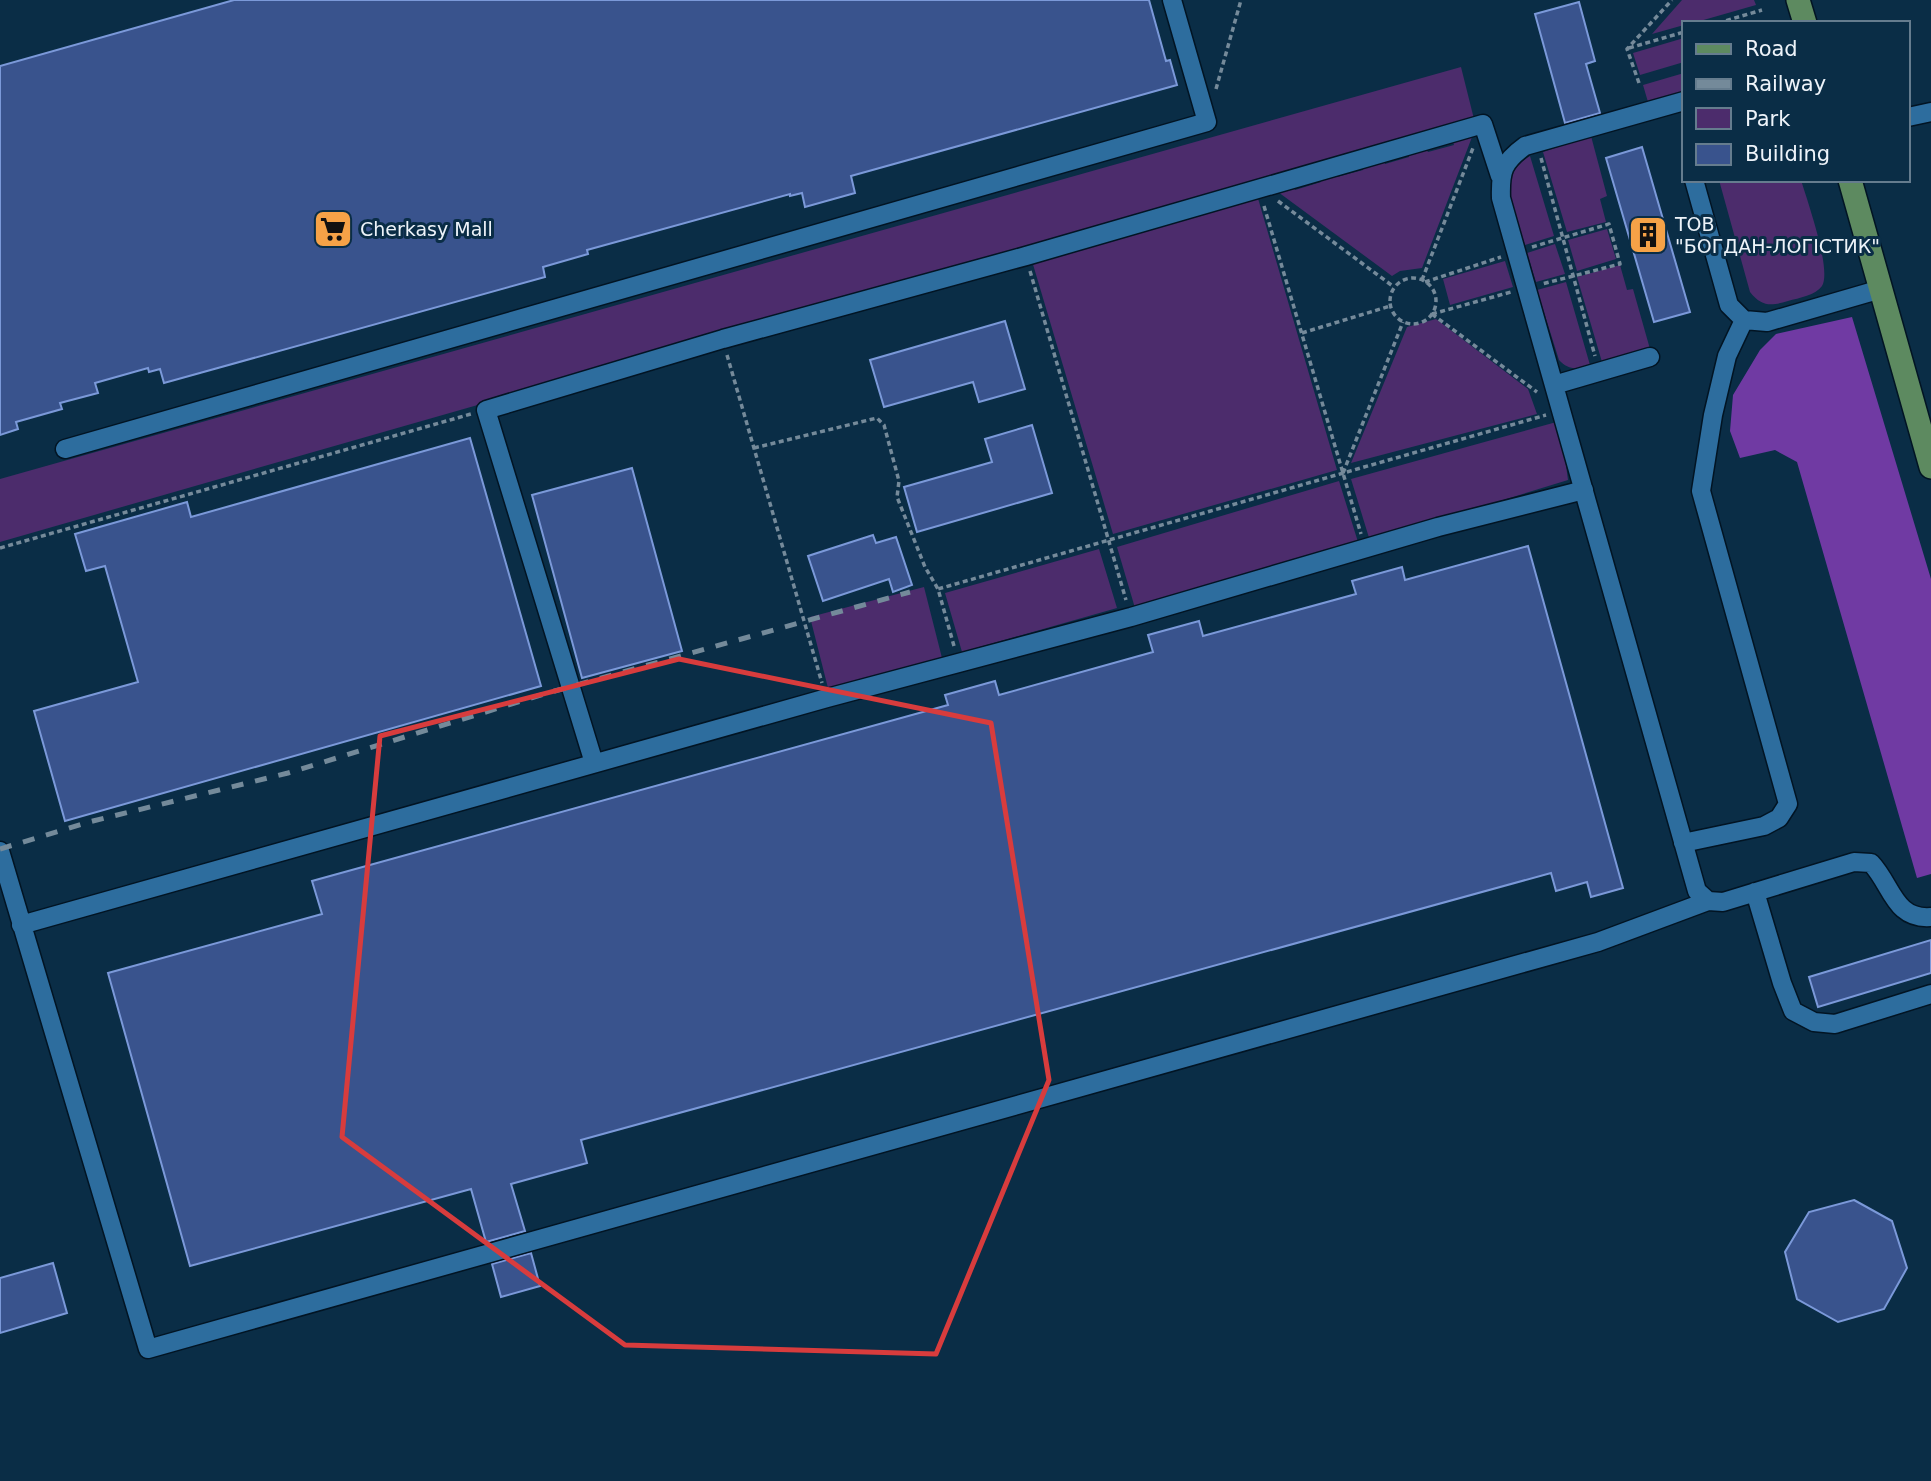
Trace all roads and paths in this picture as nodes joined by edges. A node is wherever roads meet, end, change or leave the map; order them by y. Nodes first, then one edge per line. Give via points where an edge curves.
1 (1172, 0) edge
2 (1241, 0) edge
3 (1672, 0) edge
4 (1798, 0) edge
5 (1762, 10) dead end
6 (1725, 21) edge
7 (1804, 21) edge
8 (1682, 33) edge
9 (1627, 48) junction
10 (1639, 83) dead end
11 (1682, 102) edge
12 (1931, 112) edge
13 (1910, 117) edge
14 (1207, 122) junction
15 (1483, 124) junction
16 (1537, 142) junction
17 (1500, 176) junction
18 (1695, 182) edge
19 (1851, 182) edge
20 (1259, 187) junction
21 (1026, 256) junction
22 (1422, 280) junction
23 (1394, 287) junction
24 (1881, 289) junction
25 (1390, 306) junction
26 (1432, 314) junction
27 (1744, 320) junction
28 (1404, 322) junction
29 (1301, 333) junction
30 (723, 339) junction
31 (1650, 357) dead end
32 (1599, 372) junction
33 (1554, 384) junction
34 (486, 410) junction
35 (1561, 411) junction
36 (754, 448) junction
37 (65, 449) dead end
38 (1931, 467) edge
39 (1343, 474) junction
40 (1584, 490) junction
41 (1108, 541) junction
42 (0, 548) edge
43 (1366, 548) junction
44 (937, 589) junction
45 (1131, 617) junction
46 (958, 663) junction
47 (827, 698) junction
48 (594, 763) junction
49 (1683, 843) junction
50 (0, 850) edge
51 (1755, 892) junction
52 (1708, 901) junction
53 (1931, 917) edge
54 (21, 925) junction
55 (1931, 994) edge

1 - 14 lane
2 - 14 path
3 - 9 path
4 - 7 main road
5 - 6 path
8 - 9 path
9 - 10 path
11 - 16 lane
12 - 13 lane
14 - 37 lane
15 - 17 lane
15 - 20 lane
15 - 22 path
16 - 17 lane via 1510,158
16 - 32 path
17 - 33 lane via 1501,198
18 - 27 lane via 1729,305
19 - 24 main road
20 - 21 lane
20 - 23 path
20 - 29 path
21 - 30 lane
21 - 41 path
22 - 23 path via 1411,278
22 - 26 path via 1434,293
23 - 25 path
24 - 27 lane via 1767,322
24 - 38 main road
25 - 28 path
25 - 29 path
26 - 28 path via 1421,323
26 - 35 path
27 - 49 lane via 1727,356 1701,491 1788,804 1779,818 1764,826
28 - 39 path
29 - 39 path
30 - 34 lane
30 - 36 path
31 - 32 lane
32 - 33 lane
33 - 35 lane
34 - 42 path
34 - 48 lane
35 - 39 path
35 - 40 lane
36 - 44 path via 877,418 884,425 899,481 897,497
36 - 47 path
39 - 41 path
39 - 43 path
40 - 43 lane
40 - 49 lane
41 - 44 path
41 - 45 path
43 - 45 lane
44 - 46 path
45 - 46 lane
46 - 47 lane
47 - 48 lane
48 - 54 lane
49 - 52 lane via 1697,891
50 - 54 lane
51 - 52 lane via 1723,902
51 - 53 lane via 1854,862 1871,863 1902,910 1916,918
51 - 55 lane via 1793,1011 1814,1022 1835,1024
52 - 54 lane via 1584,946 148,1349

